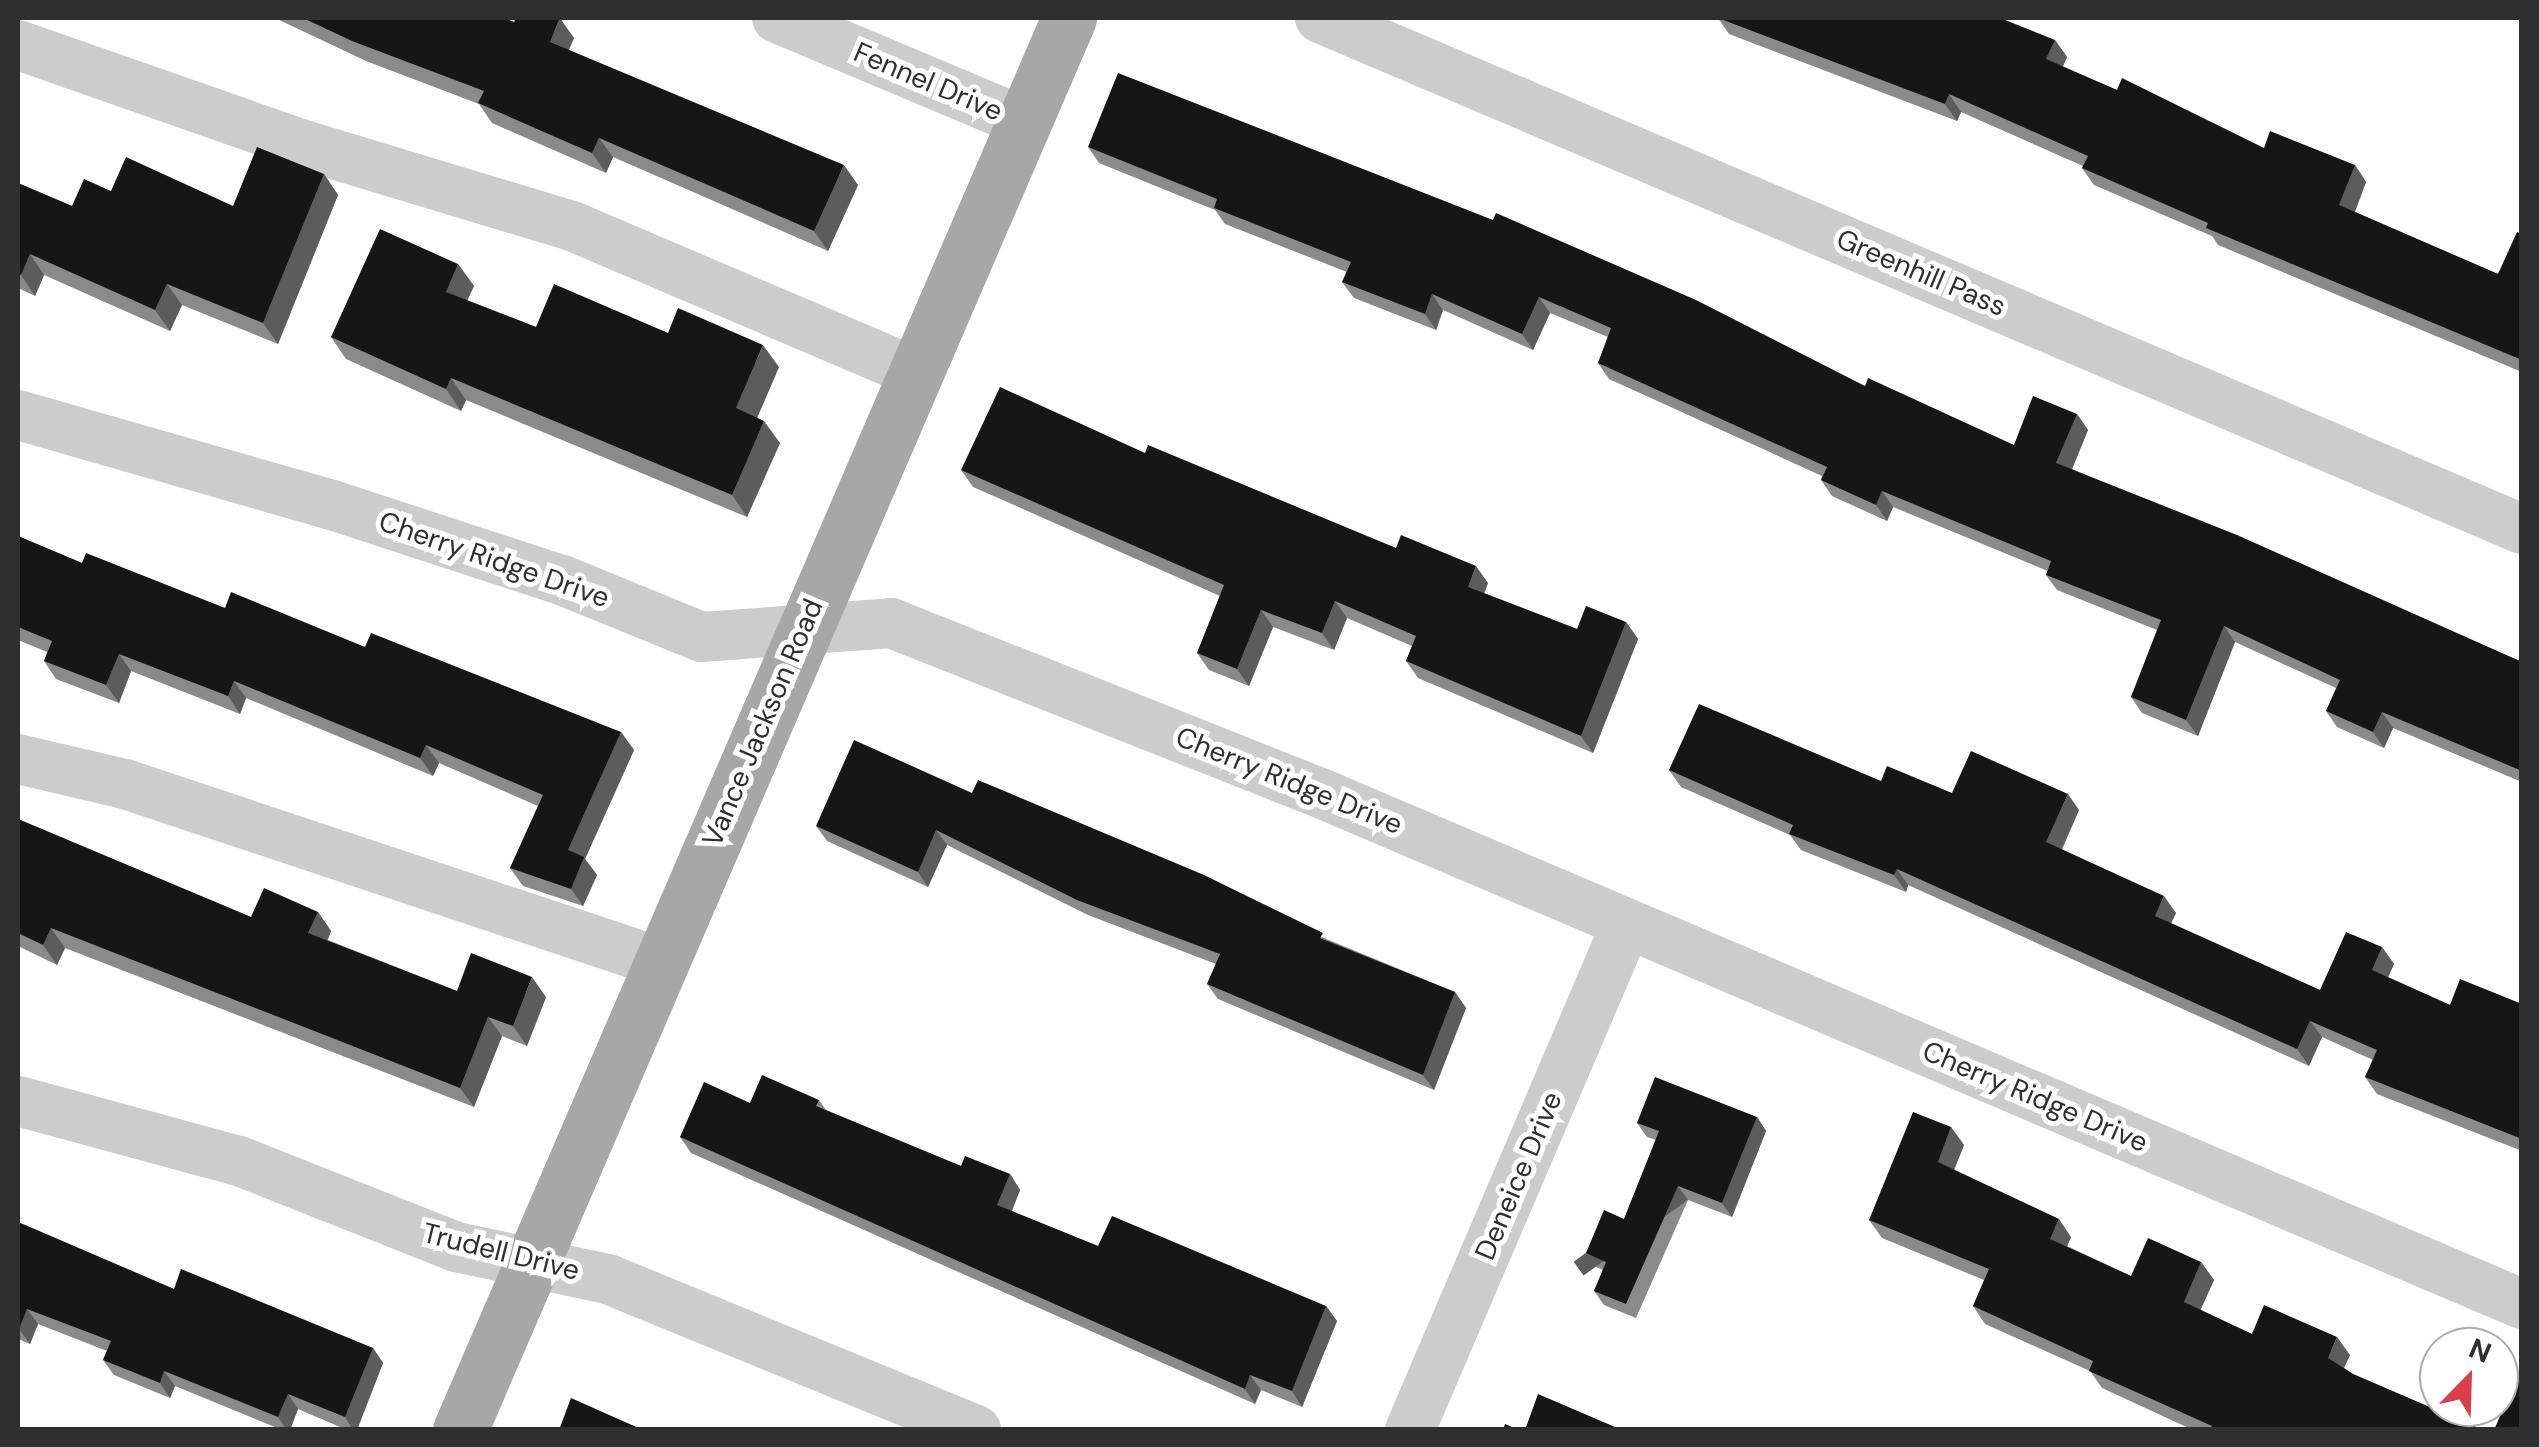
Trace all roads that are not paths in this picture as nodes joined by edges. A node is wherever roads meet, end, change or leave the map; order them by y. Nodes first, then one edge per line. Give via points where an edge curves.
1 (777, 18) edge
2 (1069, 18) edge
3 (1320, 18) edge
4 (18, 45) edge
5 (1025, 122) junction
6 (916, 372) junction
7 (18, 416) edge
8 (2522, 529) edge
9 (802, 631) junction
10 (18, 759) edge
11 (1627, 922) junction
12 (660, 962) junction
13 (18, 1101) edge
14 (531, 1264) junction
15 (2522, 1304) edge
16 (460, 1430) edge
17 (976, 1430) edge
18 (1410, 1430) edge

1 - 5 street, Fennel Drive
2 - 5 main road, Vance Jackson Road
3 - 8 street, Greenhill Pass
4 - 6 street via 307,146 572,226
5 - 6 main road, Vance Jackson Road
6 - 9 main road, Vance Jackson Road
7 - 9 street, Cherry Ridge Drive via 332,505 562,580 702,637
9 - 11 street, Cherry Ridge Drive via 890,622
9 - 12 main road, Vance Jackson Road
10 - 12 street via 125,784
11 - 15 street, Cherry Ridge Drive
11 - 18 street, Deneice Drive
12 - 14 main road, Vance Jackson Road
13 - 14 street, Trudell Drive via 239,1161 456,1247
14 - 16 main road, Vance Jackson Road
14 - 17 street, Trudell Drive via 608,1279

